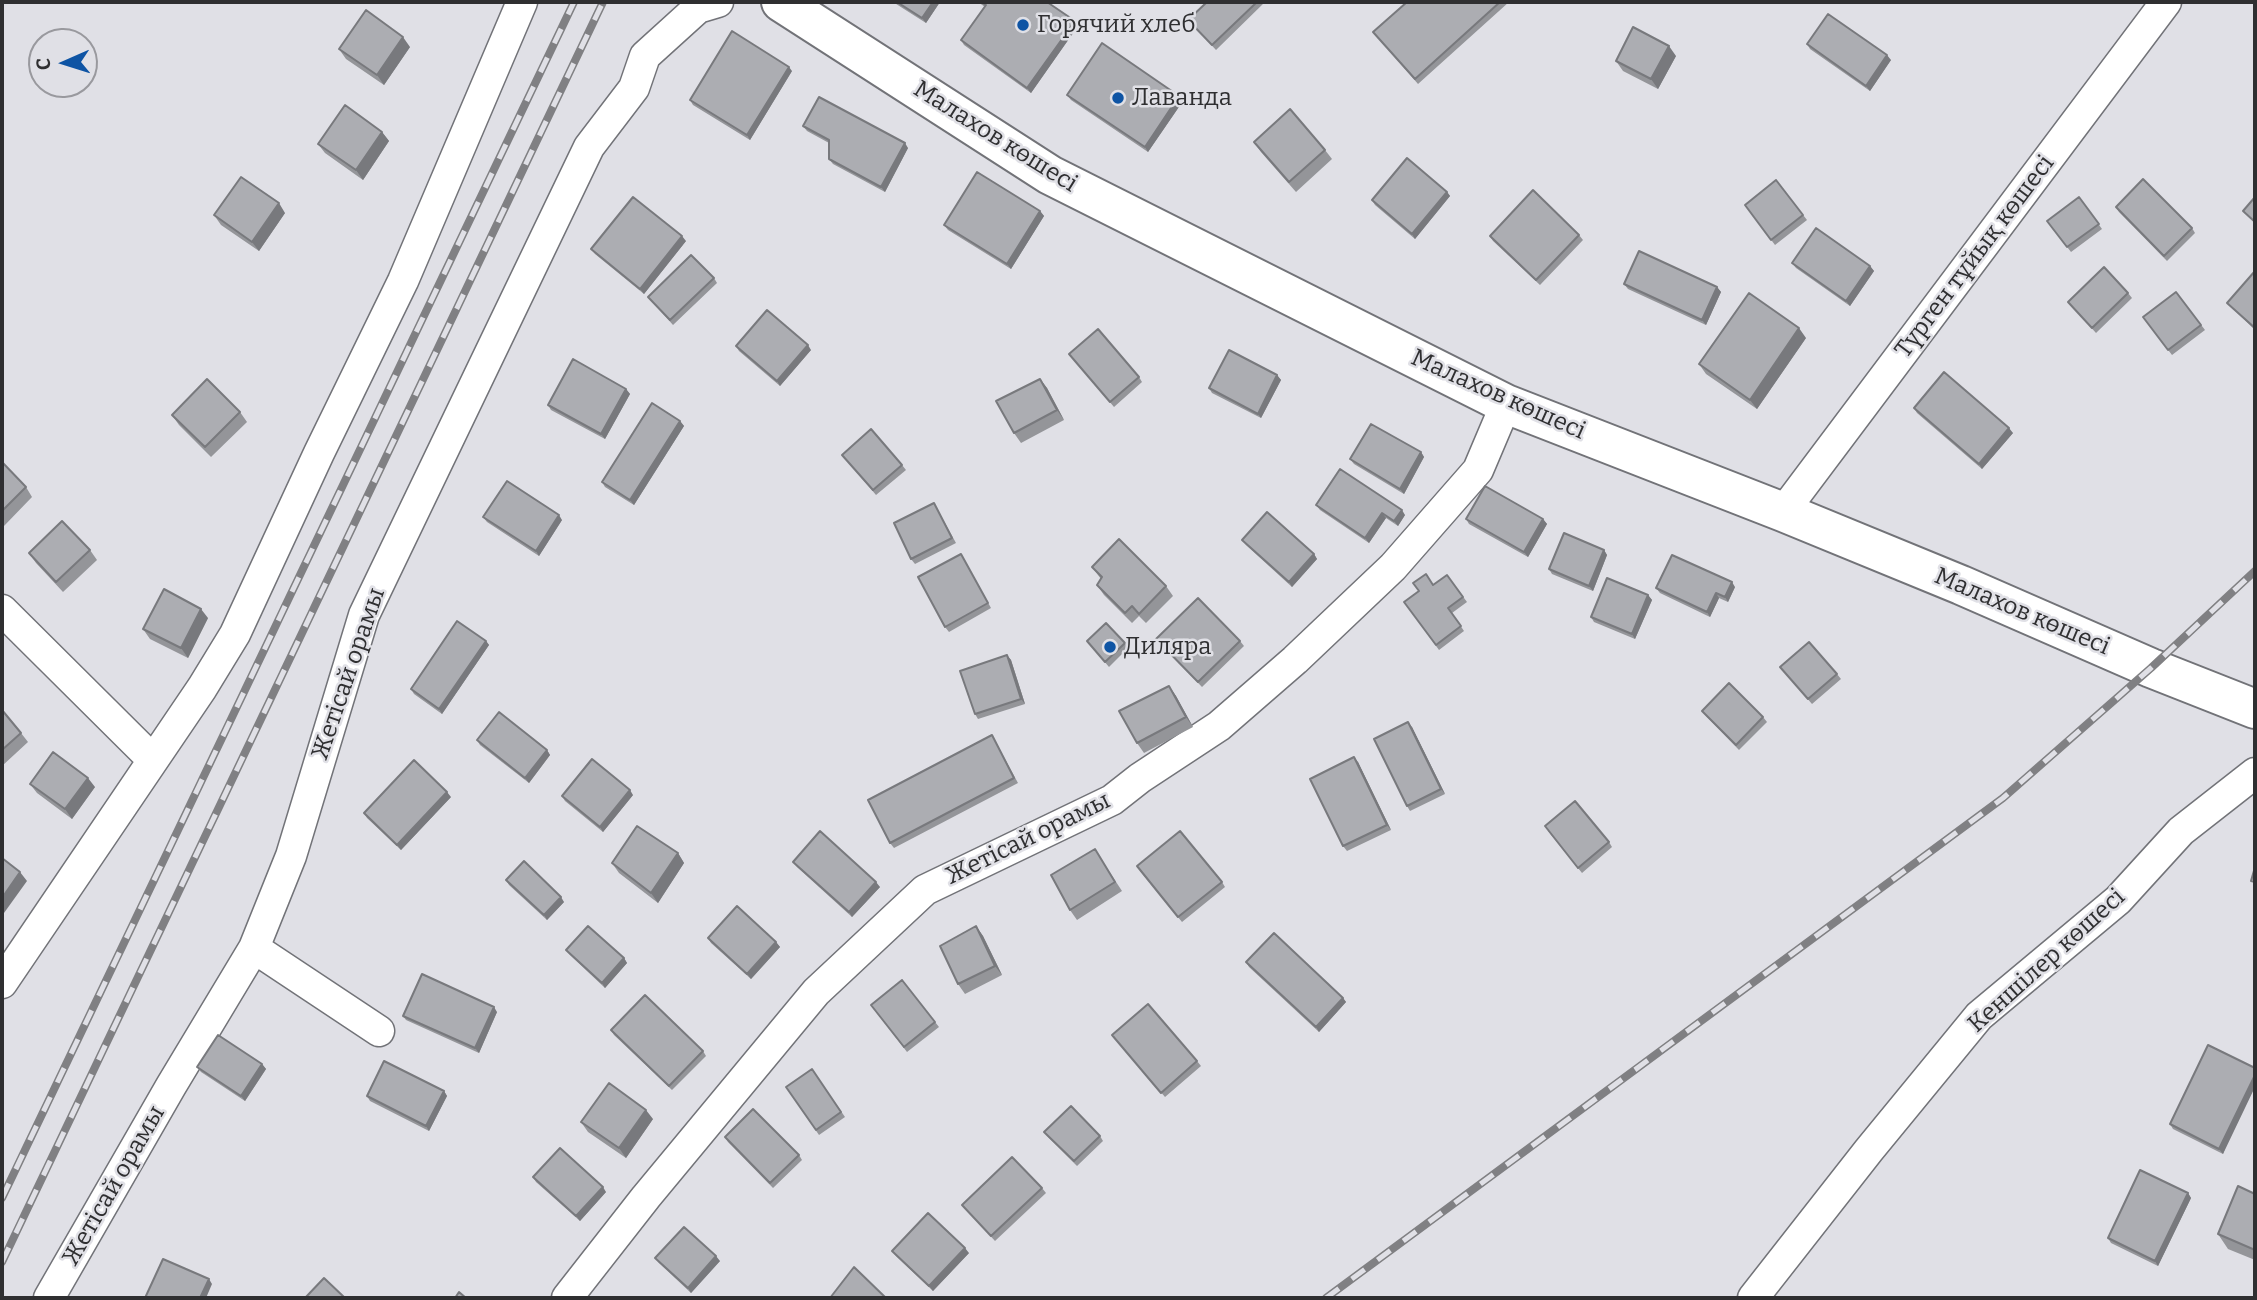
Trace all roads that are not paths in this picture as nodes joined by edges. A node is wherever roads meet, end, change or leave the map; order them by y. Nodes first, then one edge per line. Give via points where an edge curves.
1 (522, 2) edge
2 (718, 2) edge
3 (781, 2) edge
4 (2166, 2) edge
5 (1506, 404) junction
6 (1783, 512) junction
7 (2, 610) edge
8 (2255, 709) edge
9 (152, 760) junction
10 (2255, 773) edge
11 (254, 948) junction
12 (2, 983) edge
13 (379, 1031) dead end
14 (50, 1298) edge
15 (567, 1298) edge
16 (1753, 1298) edge

1 - 9 street via 403,281 235,634
2 - 11 street, Жетісай орамы via 698,8 645,56 634,88 589,146 364,615 291,856
3 - 5 main road, Малахов көшесі via 1050,175
4 - 6 street, Түрген тұйық көшесі
5 - 6 main road, Малахов көшесі
5 - 15 street, Жетісай орамы via 1478,470 1393,566 1219,726 1112,800 925,890 816,992
6 - 8 main road, Малахов көшесі
7 - 9 street
9 - 12 street
10 - 16 street, Кеншілер көшесі via 2180,831 2119,900 1979,1016
11 - 13 street
11 - 14 street, Жетісай орамы

